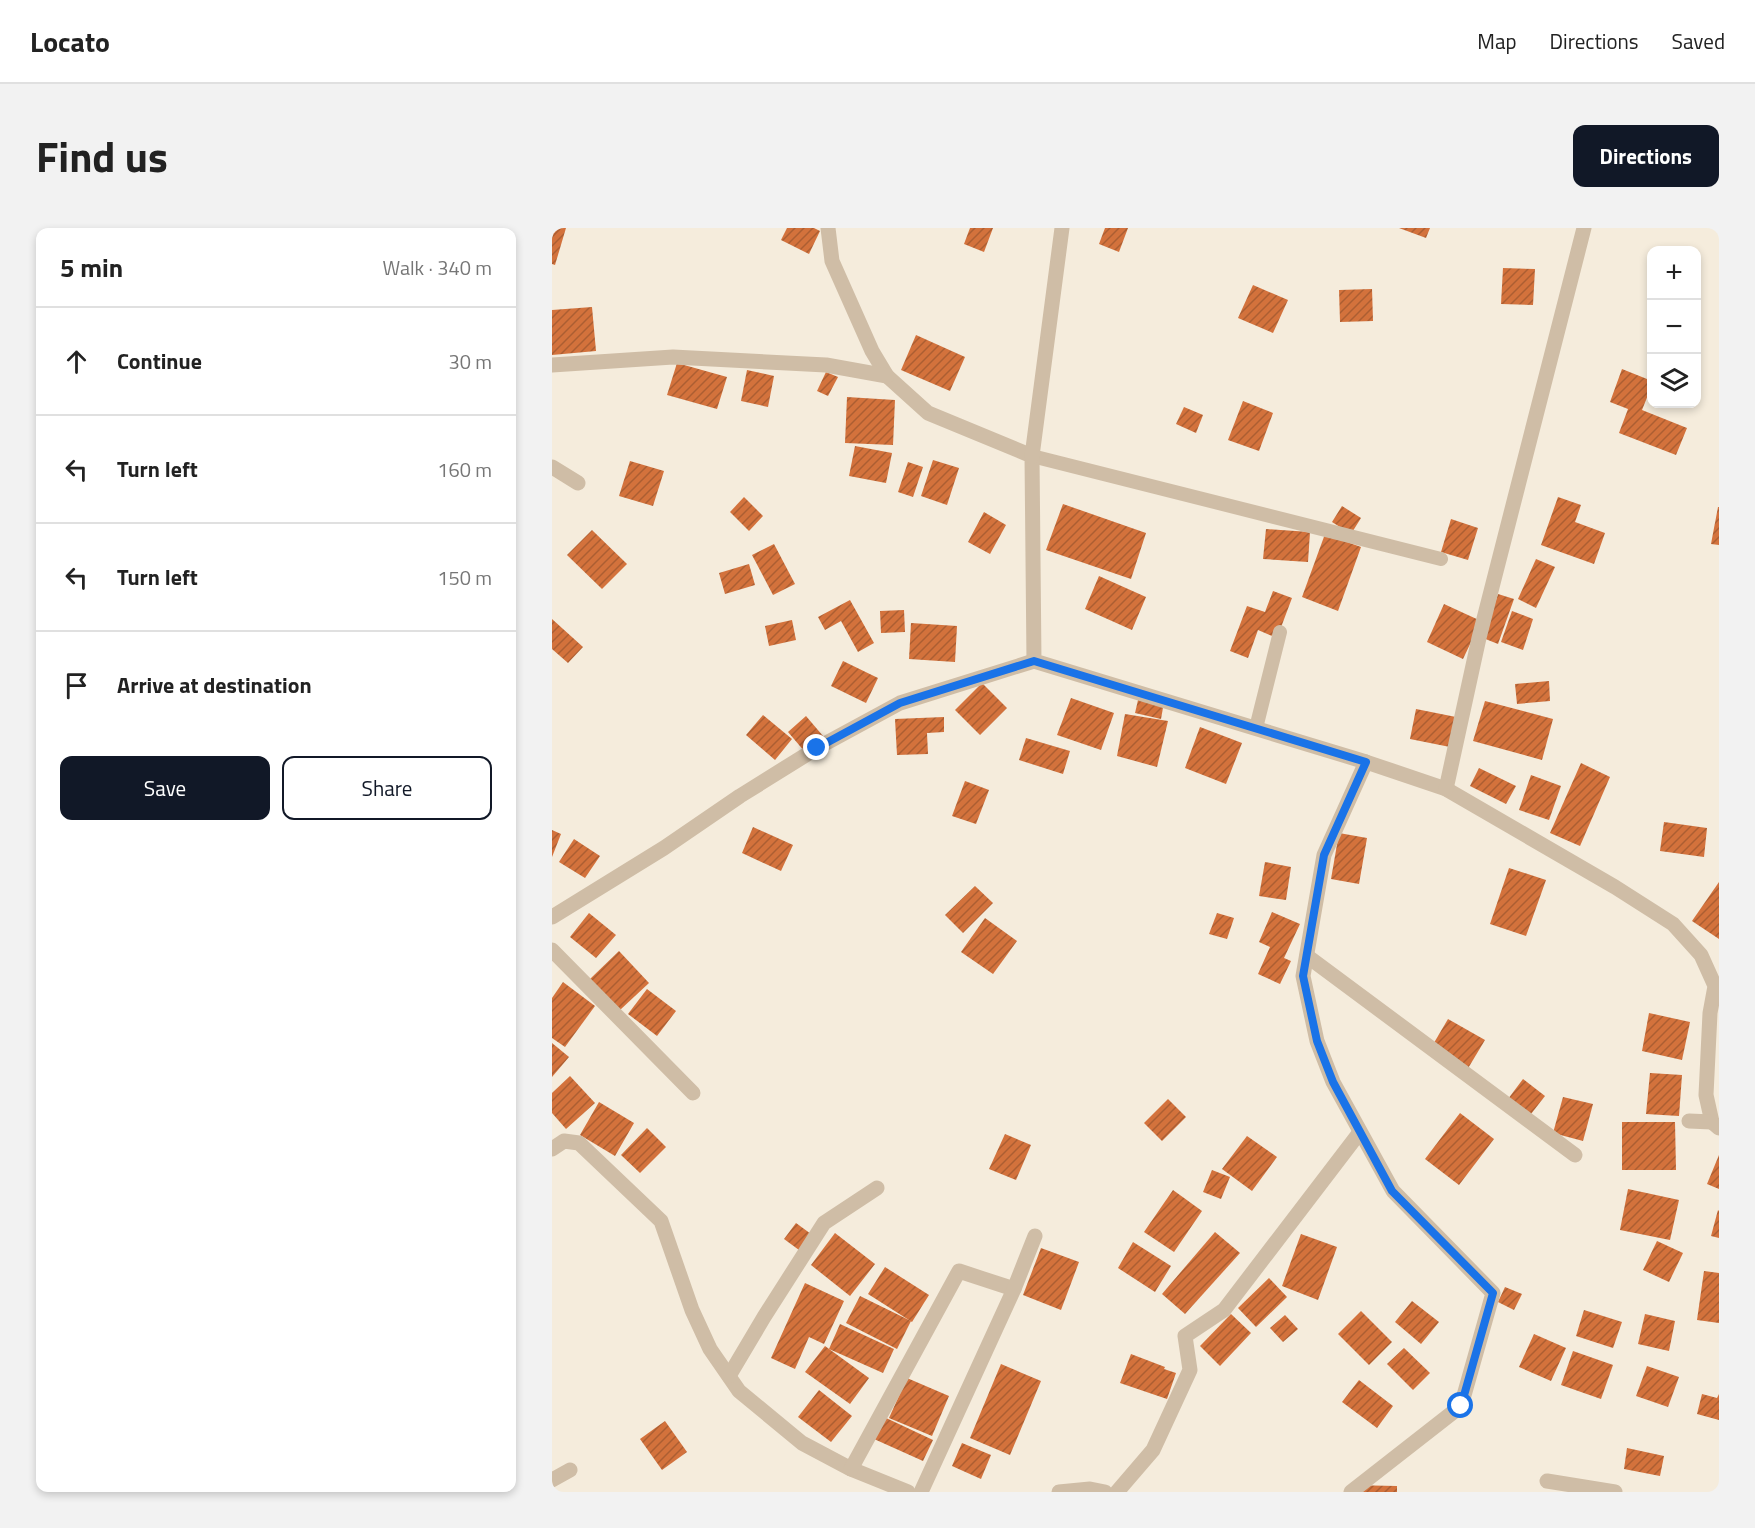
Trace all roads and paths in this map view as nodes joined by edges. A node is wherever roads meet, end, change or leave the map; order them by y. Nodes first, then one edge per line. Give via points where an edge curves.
1 (828, 228) edge
2 (1062, 228) edge
3 (1584, 228) edge
4 (552, 365) edge
5 (887, 376) junction
6 (1032, 456) junction
7 (552, 467) edge
8 (578, 483) dead end
9 (1441, 560) dead end
10 (1280, 632) dead end
11 (1034, 661) junction
12 (1256, 728) junction
13 (1366, 762) junction
14 (1446, 789) junction
15 (552, 917) edge
16 (552, 950) edge
17 (1306, 957) junction
18 (693, 1093) dead end
19 (1689, 1121) dead end
20 (1716, 1125) edge
21 (1360, 1132) junction
22 (552, 1149) edge
23 (1575, 1155) dead end
24 (877, 1188) dead end
25 (1035, 1236) dead end
26 (1014, 1289) junction
27 (729, 1376) junction
28 (851, 1469) junction
29 (570, 1470) dead end
30 (552, 1480) edge
31 (1547, 1481) dead end
32 (908, 1492) edge
33 (921, 1492) edge
34 (1059, 1492) edge
35 (1105, 1492) edge
36 (1117, 1492) edge
37 (1351, 1492) edge
38 (1614, 1492) edge

1 - 5 street via 832,261
2 - 6 street
3 - 14 street via 1479,638
4 - 5 street via 673,357 826,365
5 - 6 street via 928,413
6 - 9 lane
6 - 11 street
7 - 8 street
10 - 12 lane
11 - 12 street
11 - 15 street via 900,703 817,748
12 - 13 street
13 - 14 street
13 - 17 street via 1324,855
14 - 20 street via 1673,924 1701,954 1715,986 1706,1095
16 - 18 street
17 - 21 street via 1303,976 1317,1041 1333,1082
17 - 23 street
19 - 20 street
21 - 36 street via 1224,1310 1185,1336 1190,1370 1153,1450
21 - 37 street via 1392,1191 1493,1293 1461,1406
22 - 27 street via 564,1141 579,1143 661,1221 692,1310 710,1349
24 - 27 street via 824,1223
25 - 26 street
26 - 28 street via 959,1271
26 - 33 street
27 - 28 street via 739,1391 802,1443
28 - 32 street
29 - 30 street
31 - 38 street
34 - 35 street

